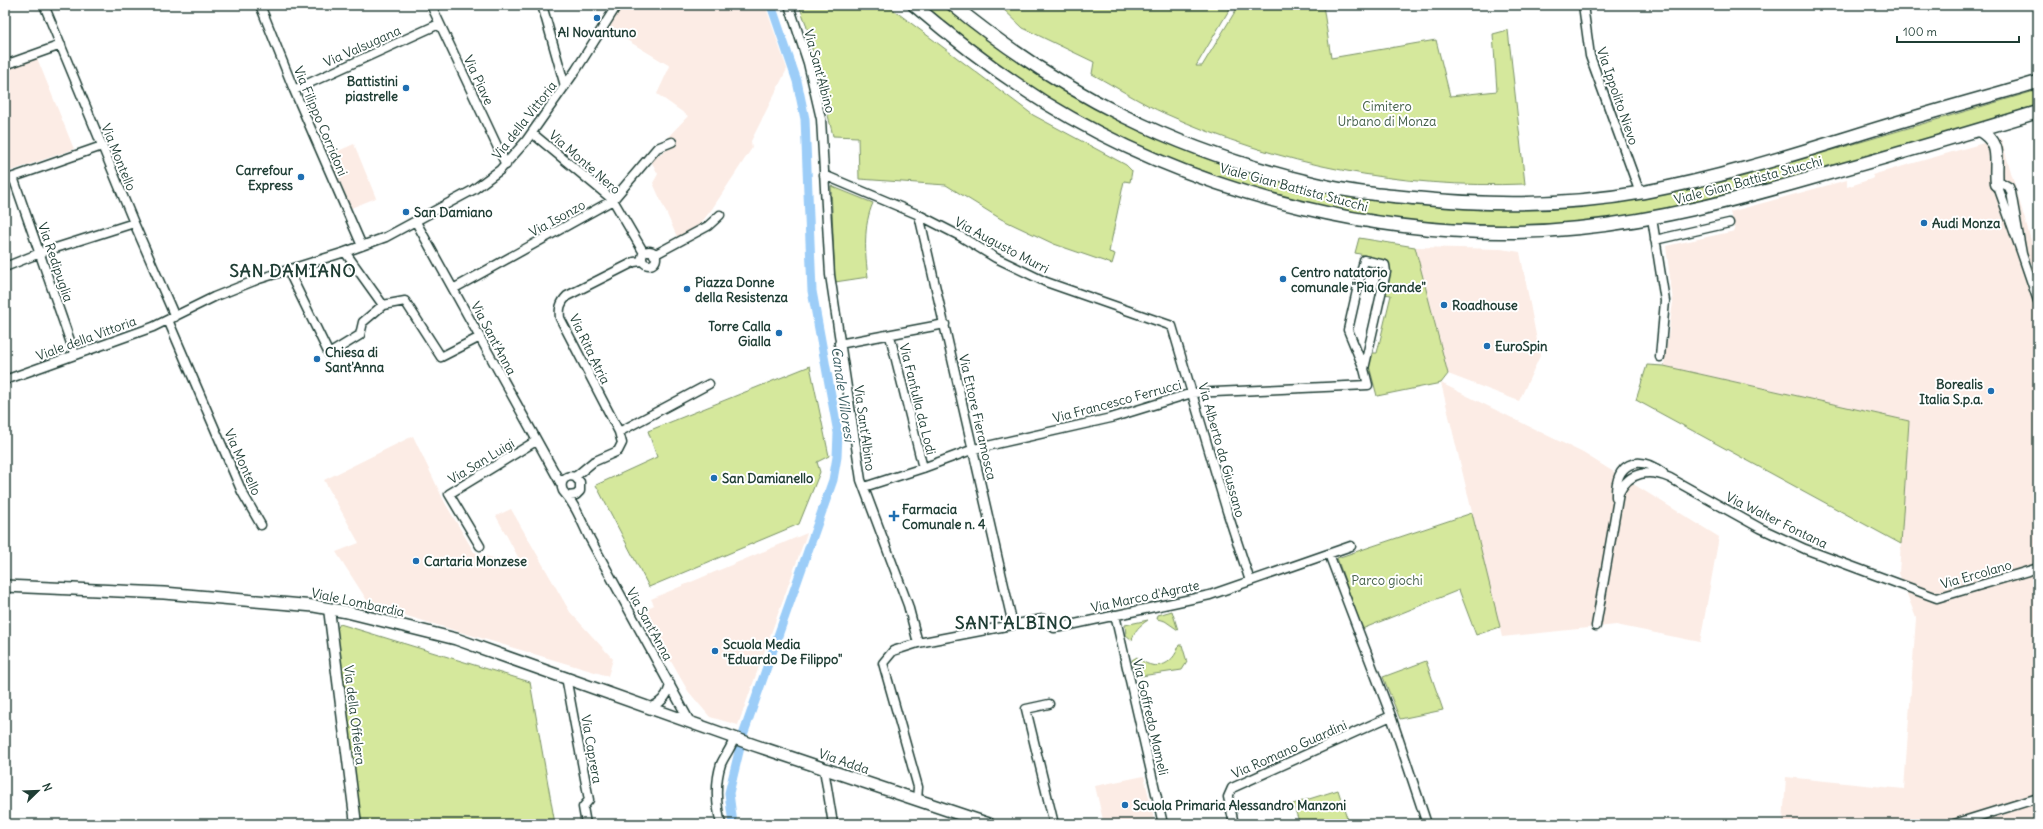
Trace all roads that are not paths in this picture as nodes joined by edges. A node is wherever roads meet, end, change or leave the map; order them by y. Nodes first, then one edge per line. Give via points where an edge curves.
1 (44, 5) edge
2 (260, 5) edge
3 (431, 5) edge
4 (542, 5) edge
5 (617, 5) edge
6 (789, 5) edge
7 (914, 5) edge
8 (953, 5) edge
9 (1583, 5) edge
10 (439, 24) junction
11 (61, 45) junction
12 (5, 65) edge
13 (2038, 82) edge
14 (565, 86) junction
15 (294, 90) junction
16 (2038, 112) edge
17 (1979, 130) junction
18 (532, 133) junction
19 (672, 142) dead end
20 (102, 146) junction
21 (506, 165) junction
22 (824, 175) junction
23 (13, 177) junction
24 (5, 180) edge
25 (1997, 184) joint
26 (1640, 193) junction
27 (613, 200) junction
28 (720, 215) dead end
29 (919, 215) junction
30 (1652, 218) junction
31 (416, 222) junction
32 (134, 223) junction
33 (1729, 223) dead end
34 (1655, 240) junction
35 (362, 246) junction
36 (345, 252) junction
37 (40, 253) junction
38 (654, 254) junction
39 (643, 257) junction
40 (5, 267) edge
41 (288, 270) junction
42 (2034, 272) edge
43 (453, 289) junction
44 (2038, 301) edge
45 (383, 305) junction
46 (172, 319) junction
47 (945, 324) junction
48 (1172, 326) joint
49 (890, 336) junction
50 (480, 337) junction
51 (839, 344) junction
52 (75, 355) junction
53 (1660, 357) dead end
54 (1364, 369) junction
55 (5, 380) edge
56 (709, 384) dead end
57 (1192, 393) junction
58 (619, 432) junction
59 (536, 441) junction
60 (974, 449) junction
61 (550, 466) junction
62 (923, 468) junction
63 (575, 478) junction
64 (1670, 478) junction
65 (561, 484) junction
66 (864, 487) junction
67 (578, 494) junction
68 (568, 496) junction
69 (1616, 508) junction
70 (577, 511) junction
71 (261, 524) dead end
72 (480, 546) dead end
73 (1351, 546) dead end
74 (1329, 554) junction
75 (2038, 568) edge
76 (1250, 580) junction
77 (1899, 584) joint
78 (5, 586) edge
79 (329, 608) junction
80 (1115, 615) junction
81 (1013, 625) junction
82 (1596, 626) dead end
83 (918, 643) junction
84 (566, 677) junction
85 (670, 684) junction
86 (1049, 704) dead end
87 (649, 708) junction
88 (1391, 716) junction
89 (690, 722) junction
90 (737, 739) junction
91 (824, 769) junction
92 (2038, 798) edge
93 (916, 800) junction
94 (356, 824) edge
95 (586, 824) edge
96 (721, 824) edge
97 (833, 824) edge
98 (989, 824) edge
99 (1054, 824) edge
100 (1163, 824) edge
101 (1234, 824) edge
102 (1427, 824) edge
103 (1954, 824) edge

1 - 11 street, Via Montello
2 - 15 street, Via Filippo Corridoni
3 - 10 street, Via Piave
4 - 14 street
5 - 14 street, Via della Vittoria
6 - 22 street, Via Sant'Albino via 816,93
7 - 30 main road, Viale Gian Battista Stucchi via 965,48 1045,103 1134,150 1184,172 1230,187 1329,214 1369,222 1427,228 1508,231 1577,229
8 - 26 main road, Viale Gian Battista Stucchi via 1010,49 1074,91 1153,131 1202,152 1250,166 1327,186 1381,195 1476,204 1567,203
9 - 26 street, Via Ippolito Nievo via 1592,62
10 - 15 street, Via Valsugana
10 - 21 street, Via Piave
11 - 12 street
11 - 20 street, Via Montello
13 - 26 main road, Viale Gian Battista Stucchi via 1710,179
14 - 18 street, Via della Vittoria
15 - 35 street, Via Filippo Corridoni
16 - 17 main road, Viale Gian Battista Stucchi
17 - 25 main road via 1990,138 1997,150
17 - 30 main road, Viale Gian Battista Stucchi via 1712,206
18 - 21 street, Via della Vittoria
18 - 27 street, Via Monte Nero
19 - 27 street, Via Isonzo via 657,148
20 - 23 street
20 - 32 street, Via Montello
21 - 31 street, Via della Vittoria via 487,181
22 - 29 street, Via Augusto Murri
22 - 51 street, Via Sant'Albino via 830,275
23 - 24 street
23 - 37 street, Via Redipuglia
25 - 42 street via 2022,254
27 - 39 street, Via Monte Nero
27 - 43 street, Via Isonzo
28 - 38 street via 708,226
29 - 47 street, Via Ettore Fieramosca
29 - 48 street, Via Augusto Murri via 1034,277
30 - 34 street
31 - 35 street, Via della Vittoria
31 - 43 street, Via Sant'Anna
32 - 37 street
32 - 46 street, Via Montello
33 - 34 street
34 - 53 street via 1665,301
35 - 36 street, Via della Vittoria
36 - 41 street, Via della Vittoria
36 - 45 street
37 - 40 street
37 - 52 street, Via Redipuglia
38 - 39 street via 648,251
38 - 39 street via 655,261 652,265 645,265
39 - 58 street, Via Rita Atria via 567,296 561,302 559,310 560,318
41 - 45 street via 329,354 360,335 363,322
41 - 46 street, Via della Vittoria via 218,295
42 - 44 street
43 - 50 street, Via Sant'Anna
45 - 50 street via 405,301 441,357
46 - 52 street, Viale della Vittoria
46 - 71 street, Via Montello via 242,492
47 - 49 street
47 - 60 street, Via Ettore Fieramosca
48 - 57 street, Via Alberto da Giussano
49 - 51 street
49 - 62 street, Via Fanfulla da Lodi
50 - 59 street, Via Sant'Anna
51 - 66 street, Via Sant'Albino
52 - 55 street, Viale della Vittoria
54 - 54 street, Via Francesco Ferrucci via 1386,272 1385,265 1364,260 1348,330
54 - 57 street, Via Francesco Ferrucci via 1368,385
56 - 58 street
57 - 60 street, Via Francesco Ferrucci via 1111,418
57 - 76 street, Via Alberto da Giussano
58 - 63 street, Via Rita Atria via 622,443 620,450 593,462
59 - 61 street, Via Sant'Anna
59 - 72 street, Via San Luigi via 449,494
60 - 62 street, Via Francesco Ferrucci
60 - 81 street, Via Ettore Fieramosca
61 - 63 street
61 - 65 street, Via Sant'Anna
62 - 66 street, Via Francesco Ferrucci
63 - 65 street
63 - 67 street, Via Sant'Anna via 581,488
64 - 69 street, Via Walter Fontana via 1654,472 1633,477 1622,488
64 - 69 street, Via Walter Fontana via 1648,464 1628,466 1616,480
64 - 77 street, Via Walter Fontana via 1760,528 1805,549
65 - 68 street, Via Sant'Anna
66 - 83 street, Via Sant'Albino via 908,606
67 - 68 street
67 - 70 street, Via Sant'Anna
68 - 70 street, Via Sant'Anna
69 - 82 street, Via Walter Fontana
70 - 85 street, Via Sant'Anna
73 - 74 street, Via Marco d'Agrate
74 - 76 street, Via Marco d'Agrate
74 - 88 street
75 - 77 street, Via Ercolano via 1937,598
76 - 80 street, Via Marco d'Agrate via 1210,595
78 - 79 main road, Viale Lombardia via 164,593
79 - 84 main road, Viale Lombardia via 456,639
79 - 94 street, Via della Offelera
80 - 81 street, Via Marco d'Agrate via 1054,628 1043,619
80 - 100 street, Via Goffredo Mameli
81 - 83 street, Via Marco d'Agrate
83 - 93 street via 892,652 883,663 918,788
84 - 87 main road, Viale Lombardia
84 - 95 street, Via Caprera via 589,800 583,807
85 - 87 street via 657,705
85 - 89 street, Via Sant'Anna
86 - 99 street via 1026,709
87 - 89 main road, Viale Lombardia
88 - 101 street, Via Romano Guardini via 1232,788 1228,797
88 - 102 street
89 - 90 main road, Via Adda
90 - 91 main road, Via Adda
90 - 96 street via 722,763 719,776 717,803
91 - 93 main road, Via Adda
91 - 97 street
92 - 103 street
93 - 98 main road, Via Adda

